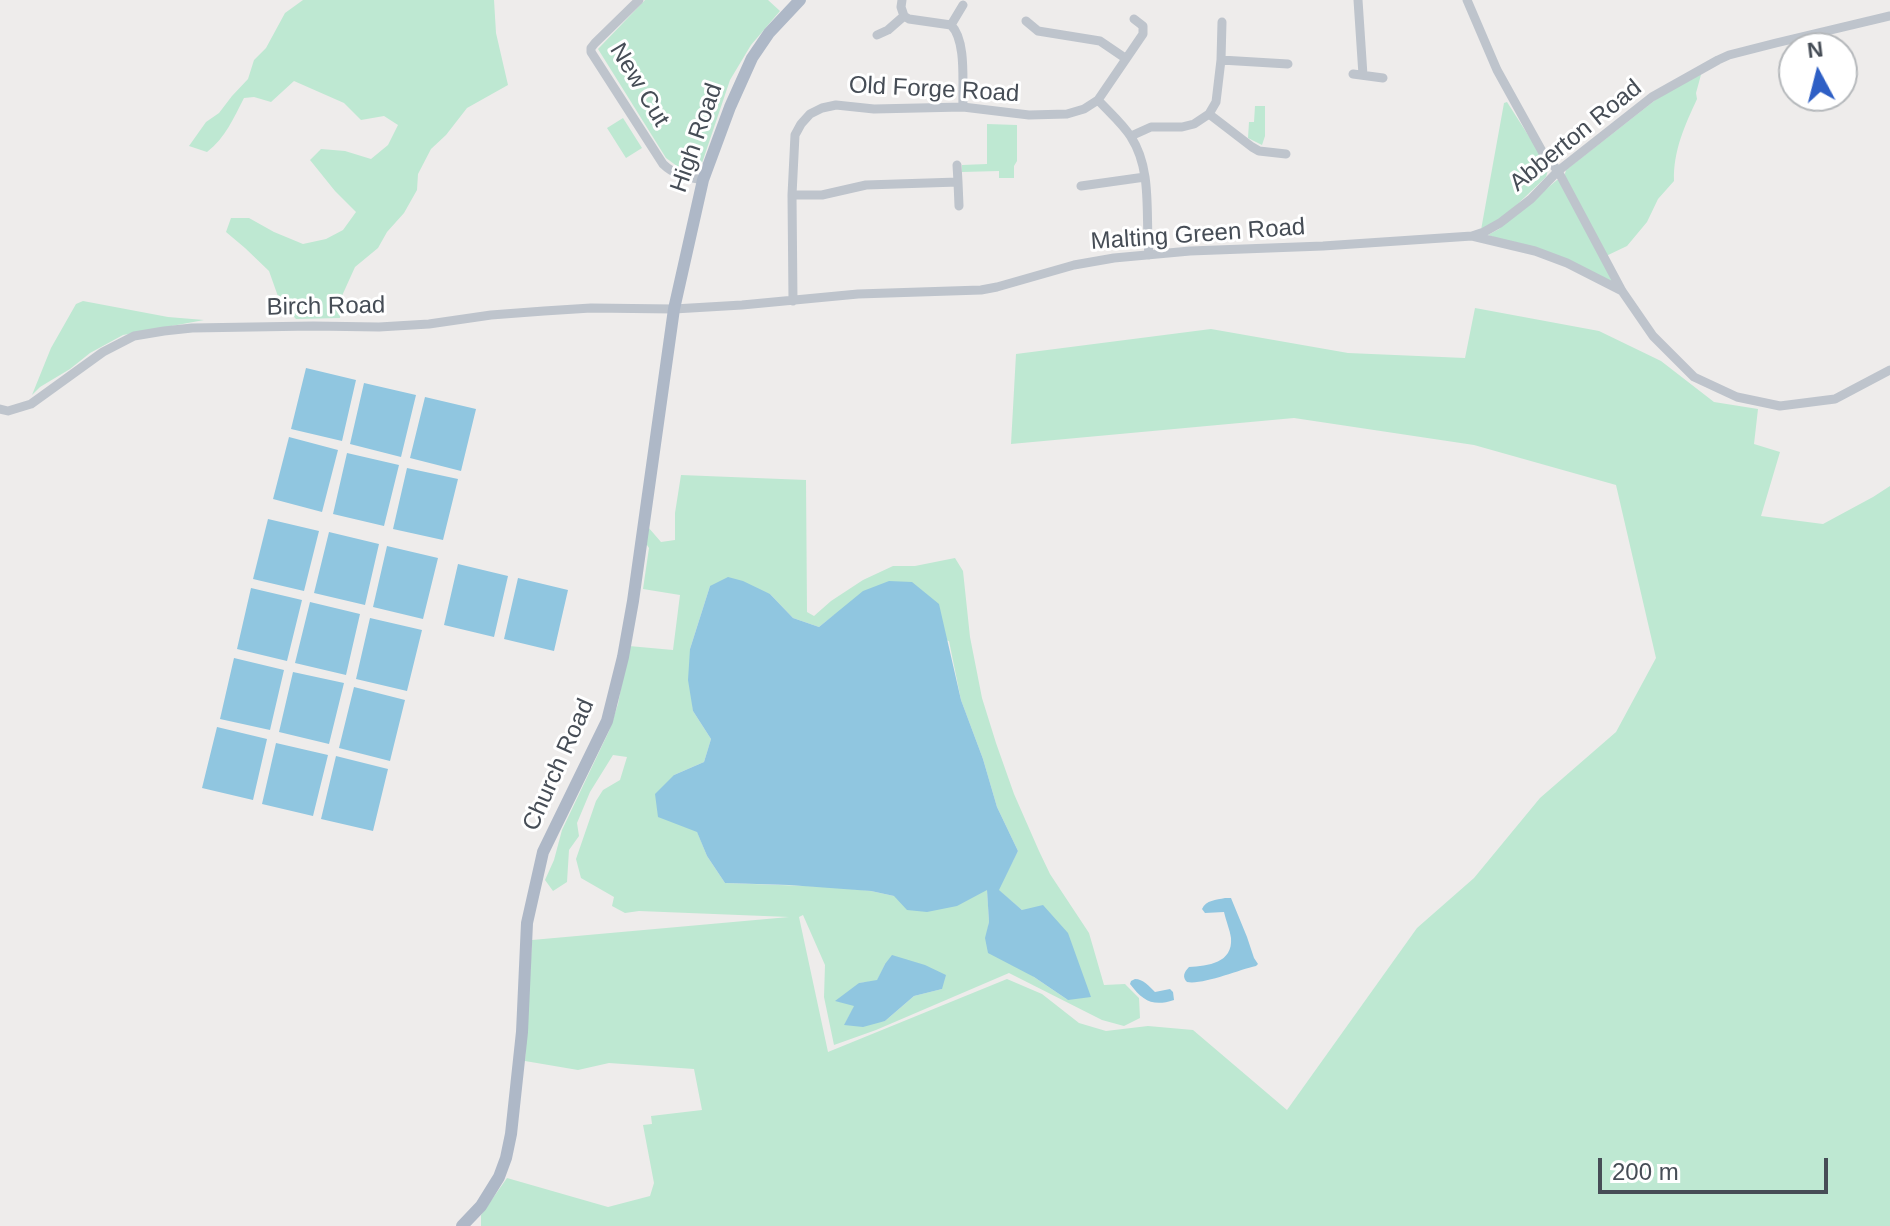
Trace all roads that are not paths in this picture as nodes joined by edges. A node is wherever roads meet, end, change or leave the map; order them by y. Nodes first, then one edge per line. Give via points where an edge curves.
1 (639, 0) edge
2 (800, 0) edge
3 (902, 0) edge
4 (1358, 0) edge
5 (1467, 0) edge
6 (963, 5) dead end
7 (904, 16) junction
8 (1890, 16) edge
9 (1134, 19) dead end
10 (1026, 21) dead end
11 (1222, 22) dead end
12 (951, 25) junction
13 (877, 35) dead end
14 (1125, 58) junction
15 (1221, 60) junction
16 (1288, 64) dead end
17 (1383, 78) dead end
18 (1098, 100) junction
19 (963, 107) junction
20 (1209, 114) junction
21 (1131, 136) junction
22 (1286, 154) dead end
23 (957, 165) dead end
24 (1558, 171) junction
25 (1145, 177) junction
26 (703, 180) junction
27 (958, 182) junction
28 (1081, 186) dead end
29 (792, 195) junction
30 (959, 206) dead end
31 (1472, 236) junction
32 (1149, 255) junction
33 (1607, 262) junction
34 (1597, 277) junction
35 (1622, 291) junction
36 (793, 301) junction
37 (674, 309) junction
38 (1890, 370) edge
39 (0, 409) edge
40 (462, 1226) edge

1 - 26 street, New Cut via 591,52 663,164 678,175
2 - 26 main road, High Road via 752,58
3 - 7 street
4 - 17 street via 1358,75
5 - 24 street via 1497,70
6 - 12 street
7 - 12 street
7 - 13 street
8 - 24 street, Abberton Road via 1718,60 1652,97
9 - 14 street via 1143,26 1143,34
10 - 14 street via 1038,31 1100,41
11 - 15 street
12 - 19 street via 959,35 966,68
14 - 18 street
15 - 16 street
15 - 20 street via 1216,102
18 - 19 street, Old Forge Road via 1067,114
18 - 21 street
19 - 29 street, Old Forge Road via 836,105 810,114 795,135
20 - 21 street via 1194,124 1151,127
20 - 22 street via 1252,147
21 - 25 street
23 - 27 street
24 - 31 street, Abberton Road via 1500,223
24 - 33 street
25 - 28 street
25 - 32 street
26 - 37 main road, High Road
27 - 29 street via 866,185 822,195
27 - 30 street
29 - 36 street, Old Forge Road
31 - 32 street, Malting Green Road
31 - 34 street, Malting Green Road via 1535,251
32 - 36 street, Malting Green Road via 1074,265 981,290
33 - 34 street
33 - 35 street
34 - 35 street, Malting Green Road
35 - 38 street via 1653,336 1694,377 1737,397 1780,406 1835,399
36 - 37 street, Malting Green Road
37 - 39 street, Birch Road via 591,308 379,327 164,331 134,336 103,352 31,404
37 - 40 main road, Church Road via 623,657 607,721 543,852 527,923 522,1032 506,1158 481,1206

